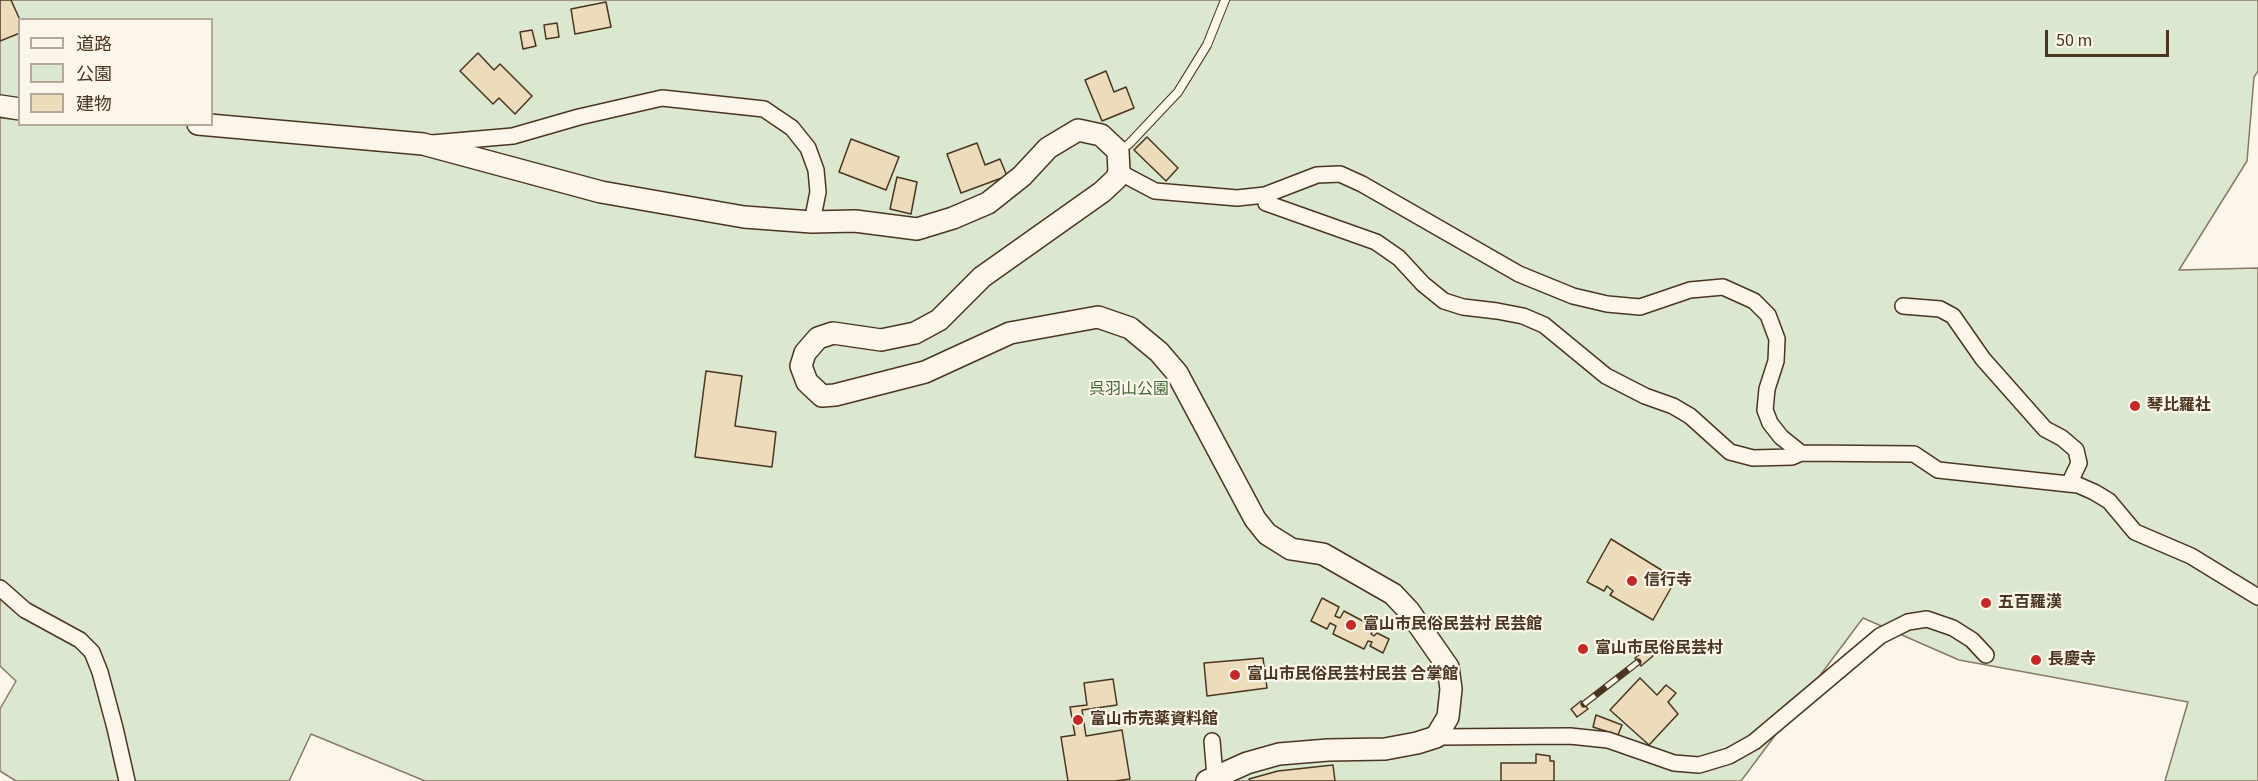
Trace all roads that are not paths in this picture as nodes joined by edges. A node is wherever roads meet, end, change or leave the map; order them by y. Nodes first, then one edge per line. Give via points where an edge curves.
1 (1225, 0) edge
2 (0, 106) edge
3 (18, 109) edge
4 (213, 125) edge
5 (423, 144) junction
6 (1119, 162) junction
7 (1265, 195) junction
8 (812, 222) junction
9 (1904, 306) dead end
10 (1801, 453) junction
11 (2068, 484) junction
12 (0, 588) edge
13 (2258, 597) edge
14 (1986, 655) dead end
15 (1436, 737) junction
16 (1212, 741) dead end
17 (1211, 778) edge
18 (127, 781) edge

1 - 6 lane via 1207,45 1178,92 1129,144
2 - 3 street
4 - 5 street
5 - 8 street via 601,192 744,217
5 - 8 street via 513,136 662,98 764,109 792,128 808,148 818,192
6 - 7 street via 1155,191 1237,198
6 - 8 street via 1101,135 1078,129 1048,148 1022,176 988,202 953,218 917,229 855,220
6 - 15 street via 1116,179 1102,192 982,277 939,320 915,333 881,340 833,333 818,338 805,353 801,366 807,382 822,396 835,396 925,372 1010,333 1098,317 1130,328 1177,373 1255,519 1267,534 1291,549 1323,554 1393,594 1416,619 1448,667 1448,717
7 - 10 street via 1266,203 1376,242 1444,301 1463,308 1523,316 1544,325 1606,376 1690,416 1730,452 1754,458 1792,457
7 - 10 street via 1317,175 1340,174 1519,274 1573,296 1607,304 1640,307 1690,290 1723,287 1754,302 1768,315 1777,339 1765,410 1781,438
9 - 11 street via 1940,309 1953,316 1983,359 2045,429 2076,450 2079,463
10 - 11 street via 1914,454 1938,470
11 - 13 street via 2109,501 2135,532 2191,556
12 - 18 street via 25,610 80,640 92,652
14 - 15 street via 1953,628 1927,619 1908,622 1880,636 1754,742 1729,756 1699,765 1674,763 1575,731
15 - 17 street via 1385,749 1279,754
16 - 17 street

